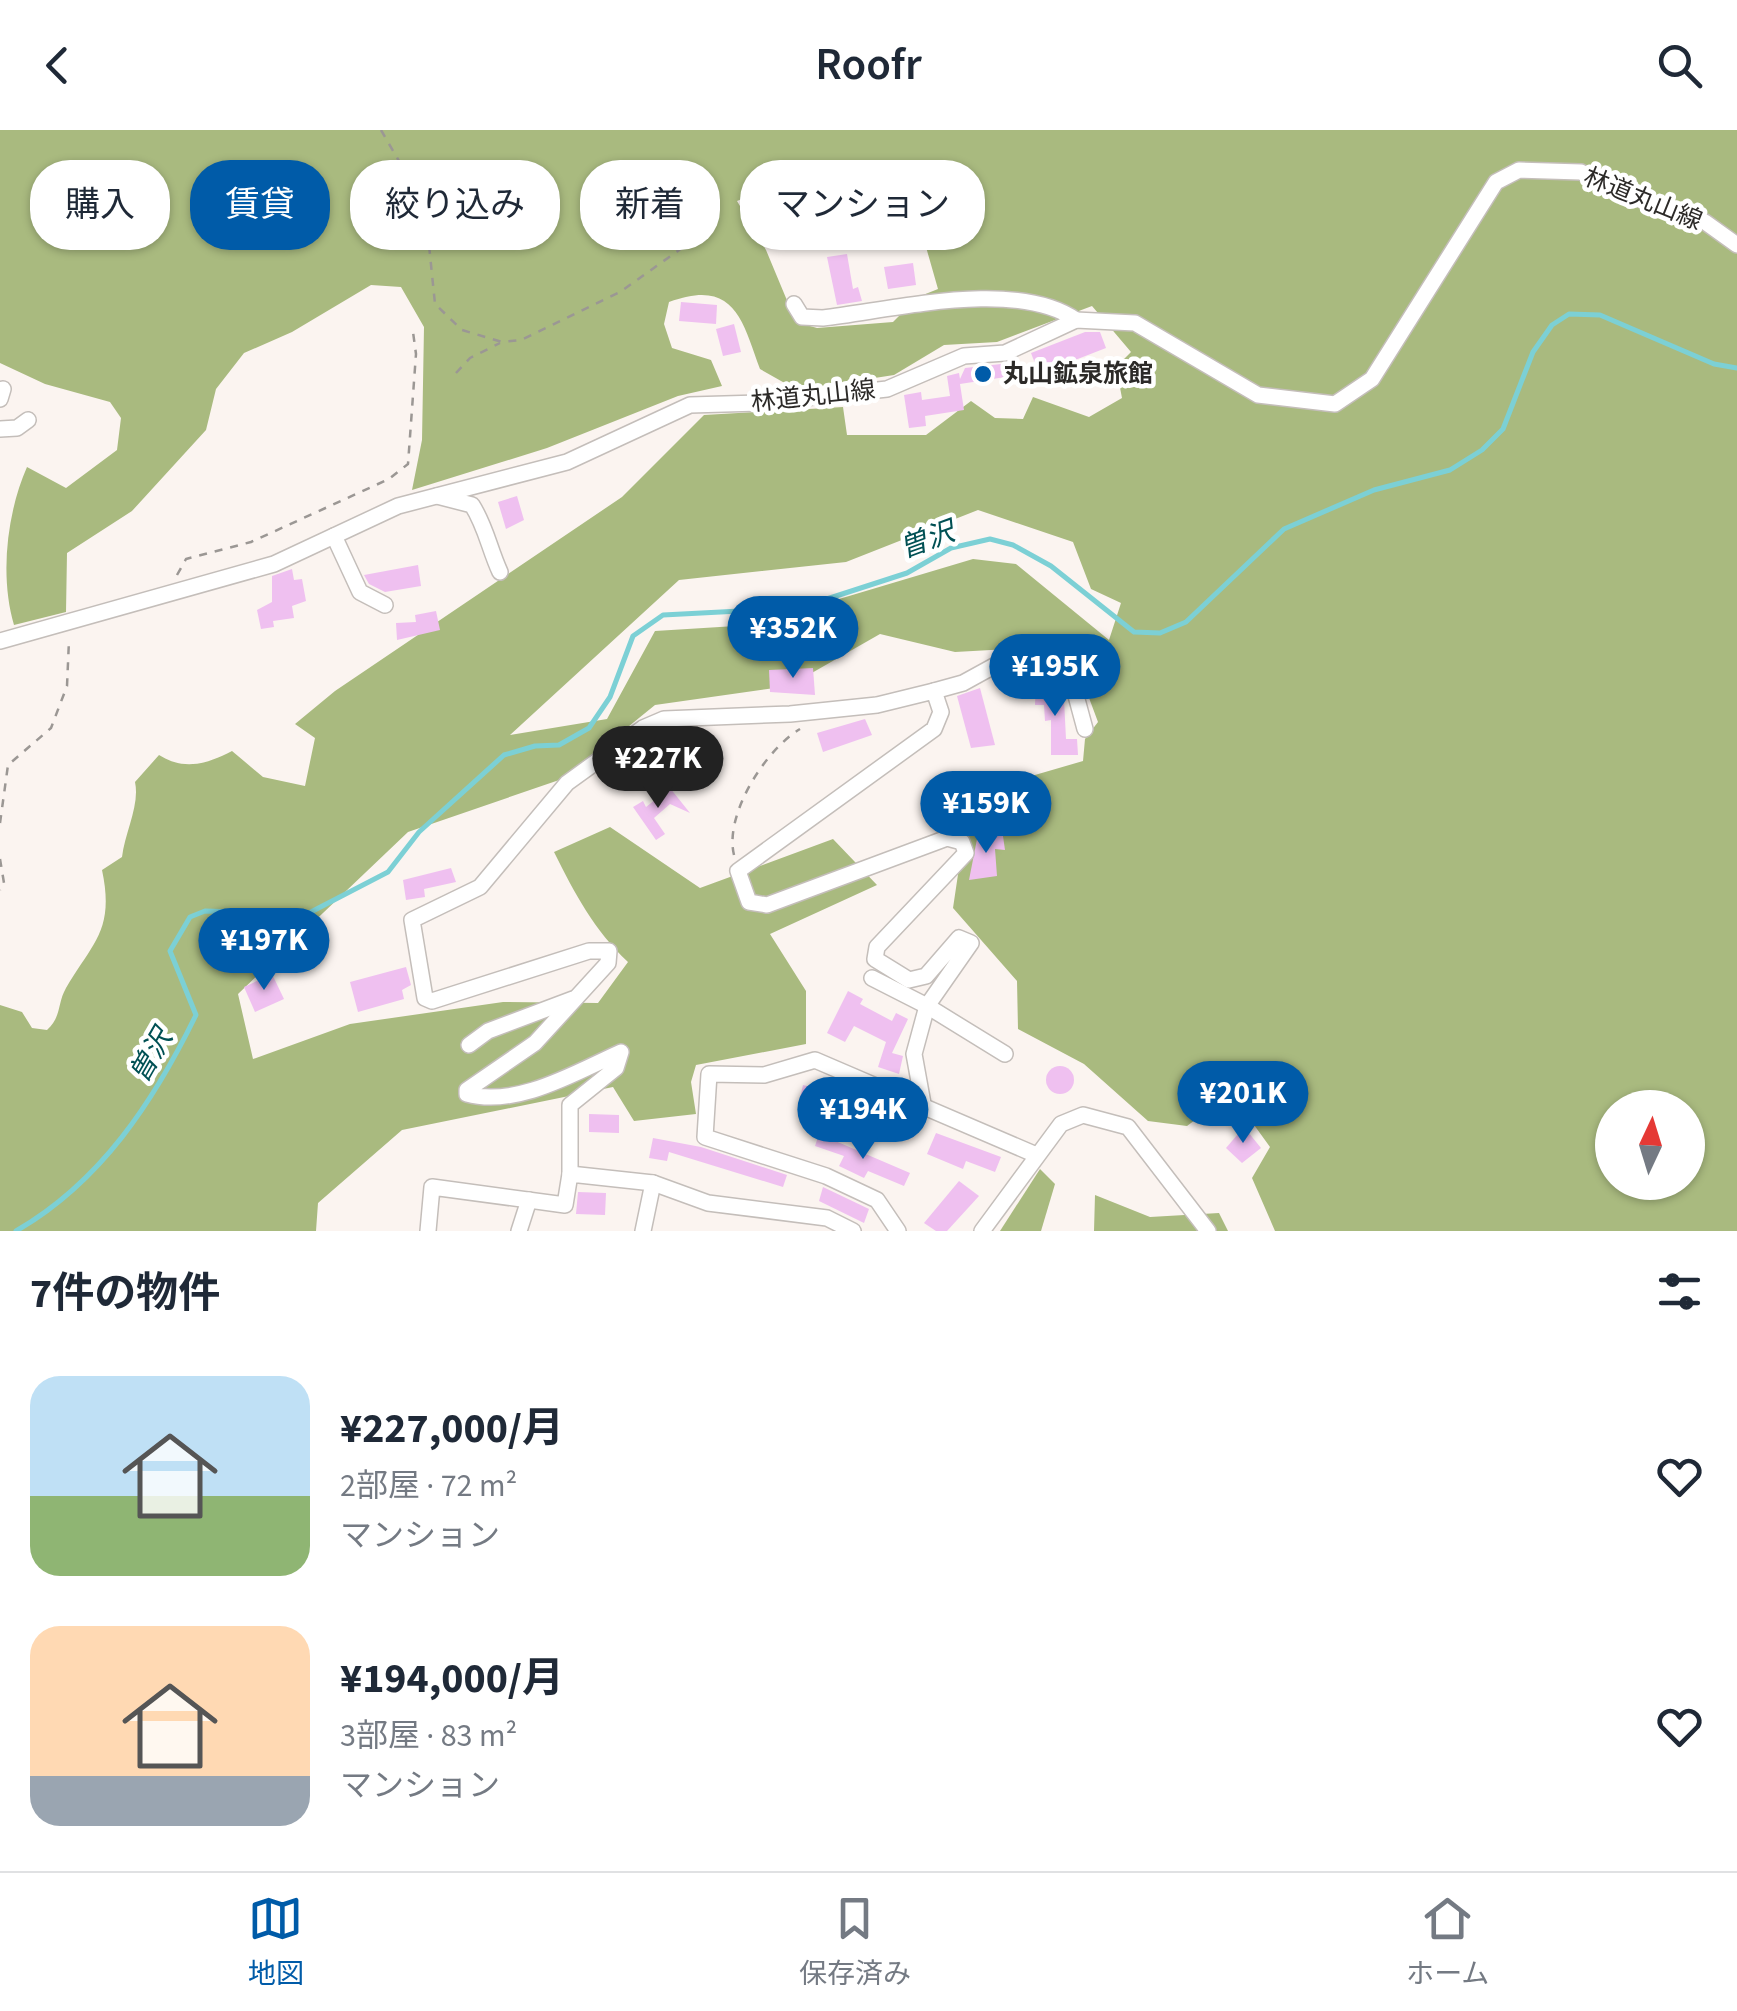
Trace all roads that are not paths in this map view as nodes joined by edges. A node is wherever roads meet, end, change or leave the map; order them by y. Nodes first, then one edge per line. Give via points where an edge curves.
1 (1737, 245) edge
2 (794, 304) dead end
3 (1076, 320) junction
4 (28, 420) dead end
5 (0, 428) edge
6 (0, 443) edge
7 (437, 496) junction
8 (334, 536) junction
9 (500, 572) dead end
10 (386, 606) dead end
11 (0, 641) edge
12 (934, 692) junction
13 (1084, 729) dead end
14 (872, 978) dead end
15 (577, 998) junction
16 (927, 1006) junction
17 (469, 1045) dead end
18 (1006, 1054) dead end
19 (924, 1109) junction
20 (1034, 1154) junction
21 (570, 1174) junction
22 (653, 1184) junction
23 (529, 1200) junction
24 (423, 1230) edge
25 (894, 1230) edge
26 (518, 1231) edge
27 (643, 1231) edge
28 (853, 1231) edge
29 (982, 1231) edge
30 (1208, 1231) edge

1 - 3 street, 林道丸山線 via 1705,222 1581,172 1519,170 1496,182 1372,380 1336,404 1258,395 1135,323
2 - 3 street via 802,317 823,318 976,298 1058,307
3 - 7 street, 林道丸山線 via 1004,353 964,356 886,389 690,405 568,462
4 - 5 street
5 - 6 street
7 - 8 street, 林道丸山線
7 - 9 street via 472,504
8 - 10 street via 360,592
8 - 11 street, 林道丸山線 via 274,564
12 - 13 street via 1024,650 1068,666
12 - 15 street via 816,712 664,718 567,782 480,887 412,920 421,986 432,1002 605,948 611,957
12 - 16 street via 941,712 934,729 738,872 750,902 767,904 947,838 962,842 966,852 878,946 875,959 909,980 926,976 959,938 971,942
14 - 16 street
15 - 17 street via 488,1030
15 - 21 street via 535,1042 466,1090 482,1097 516,1094 621,1052 616,1068 570,1104
16 - 18 street
16 - 19 street via 914,1054
19 - 20 street
19 - 25 street via 815,1060 764,1074 709,1074 704,1137 826,1176 876,1200
20 - 29 street
20 - 30 street via 1061,1124 1083,1115 1120,1122
21 - 22 street
21 - 23 street via 565,1206
22 - 27 street
22 - 28 street via 708,1203 827,1218
23 - 24 street via 432,1188
23 - 26 street

